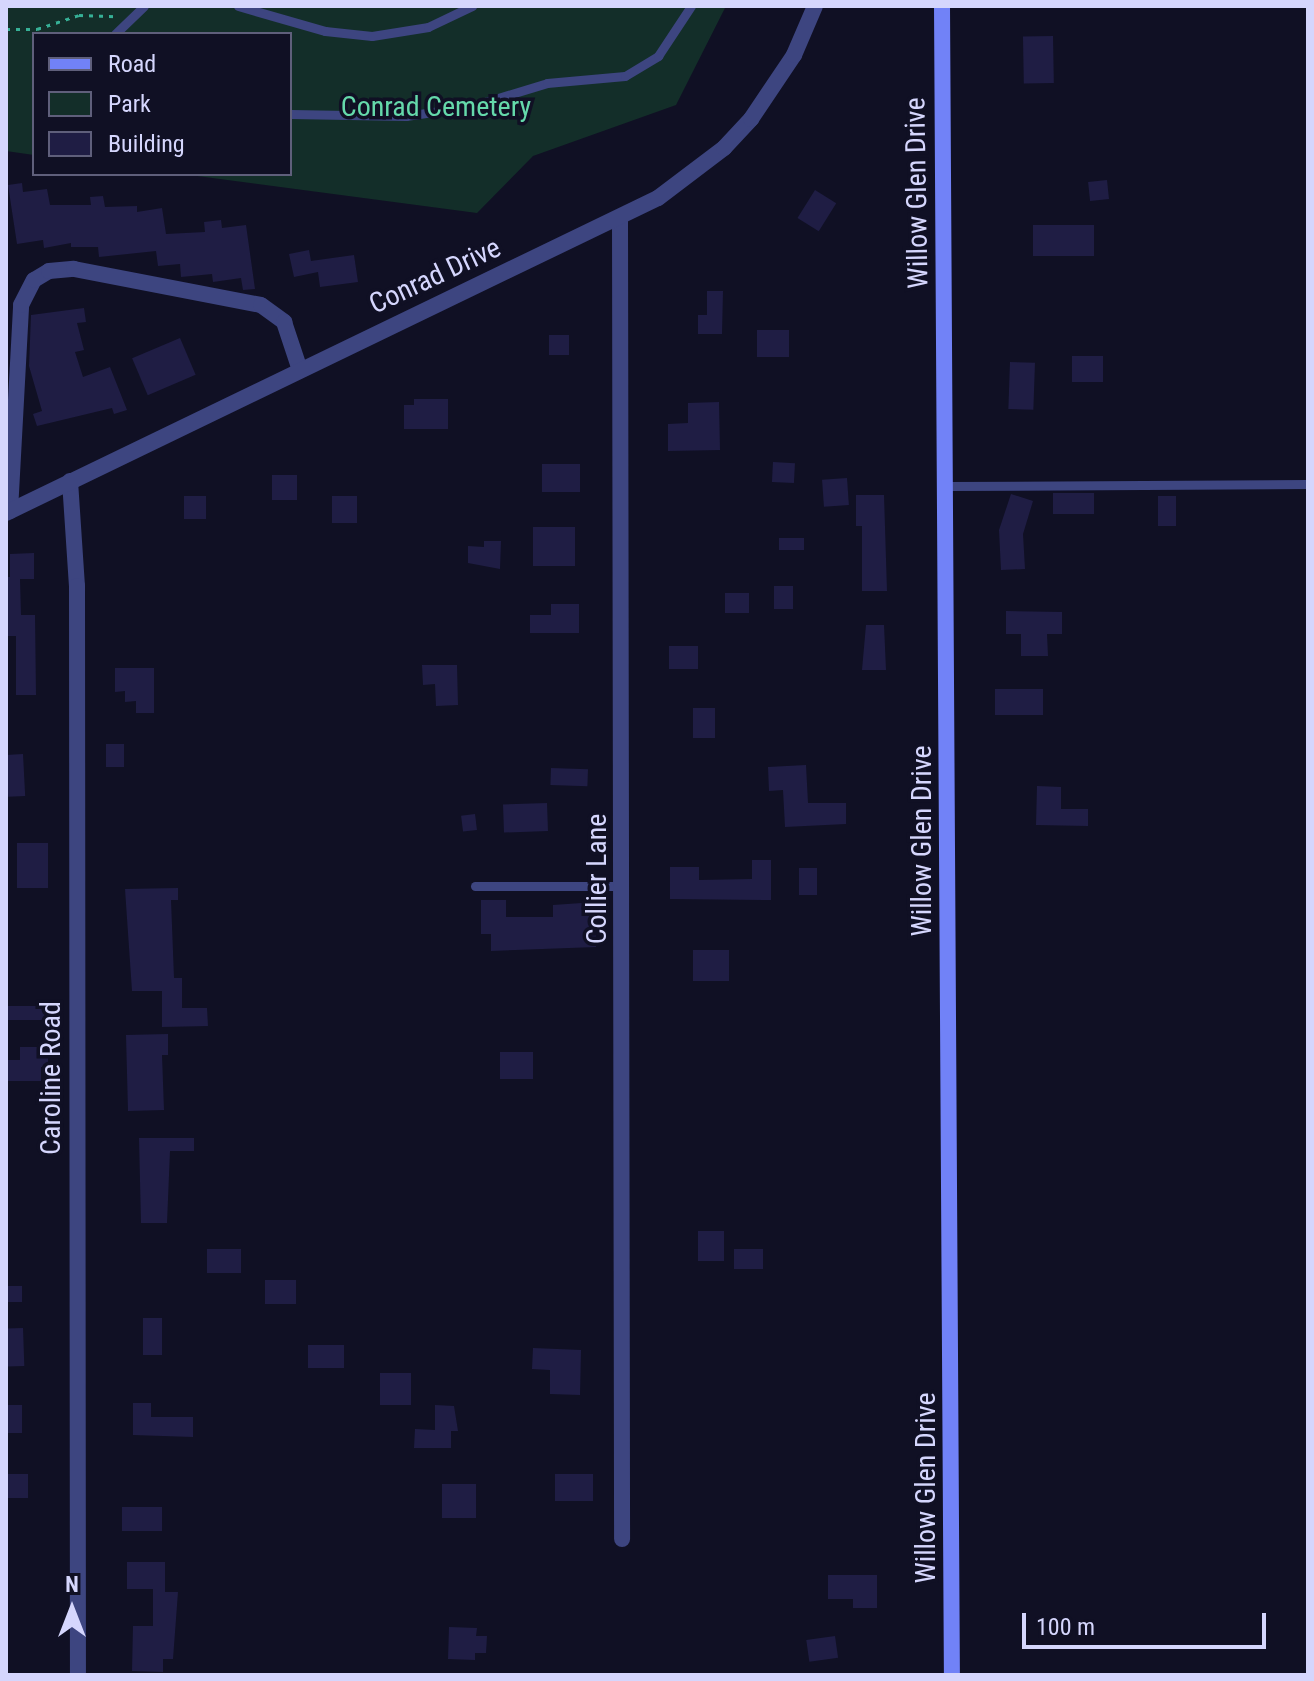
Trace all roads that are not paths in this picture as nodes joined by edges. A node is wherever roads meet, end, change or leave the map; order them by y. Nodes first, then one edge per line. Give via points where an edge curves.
1 (144, 6) edge
2 (238, 6) edge
3 (472, 6) edge
4 (691, 6) edge
5 (815, 6) edge
6 (942, 6) edge
7 (117, 32) edge
8 (292, 114) edge
9 (620, 218) junction
10 (300, 370) junction
11 (70, 481) junction
12 (1308, 484) edge
13 (947, 486) junction
14 (8, 512) edge
15 (475, 886) dead end
16 (623, 886) junction
17 (622, 1539) dead end
18 (78, 1675) edge
19 (952, 1675) edge

1 - 7 lane
2 - 3 lane via 325,31 372,36 428,27
4 - 8 lane via 658,56 625,76 547,83 472,106 406,116
5 - 9 street, Conrad Drive via 794,55 751,119 691,176
6 - 13 main road, Willow Glen Drive
9 - 10 street, Conrad Drive
9 - 16 street, Collier Lane
10 - 11 street, Conrad Drive
10 - 14 street via 284,322 261,305 74,269 49,271 34,280 21,305
11 - 14 street, Conrad Drive
11 - 18 street, Caroline Road via 77,586
12 - 13 lane
13 - 19 main road, Willow Glen Drive
15 - 16 lane
16 - 17 street, Collier Lane

